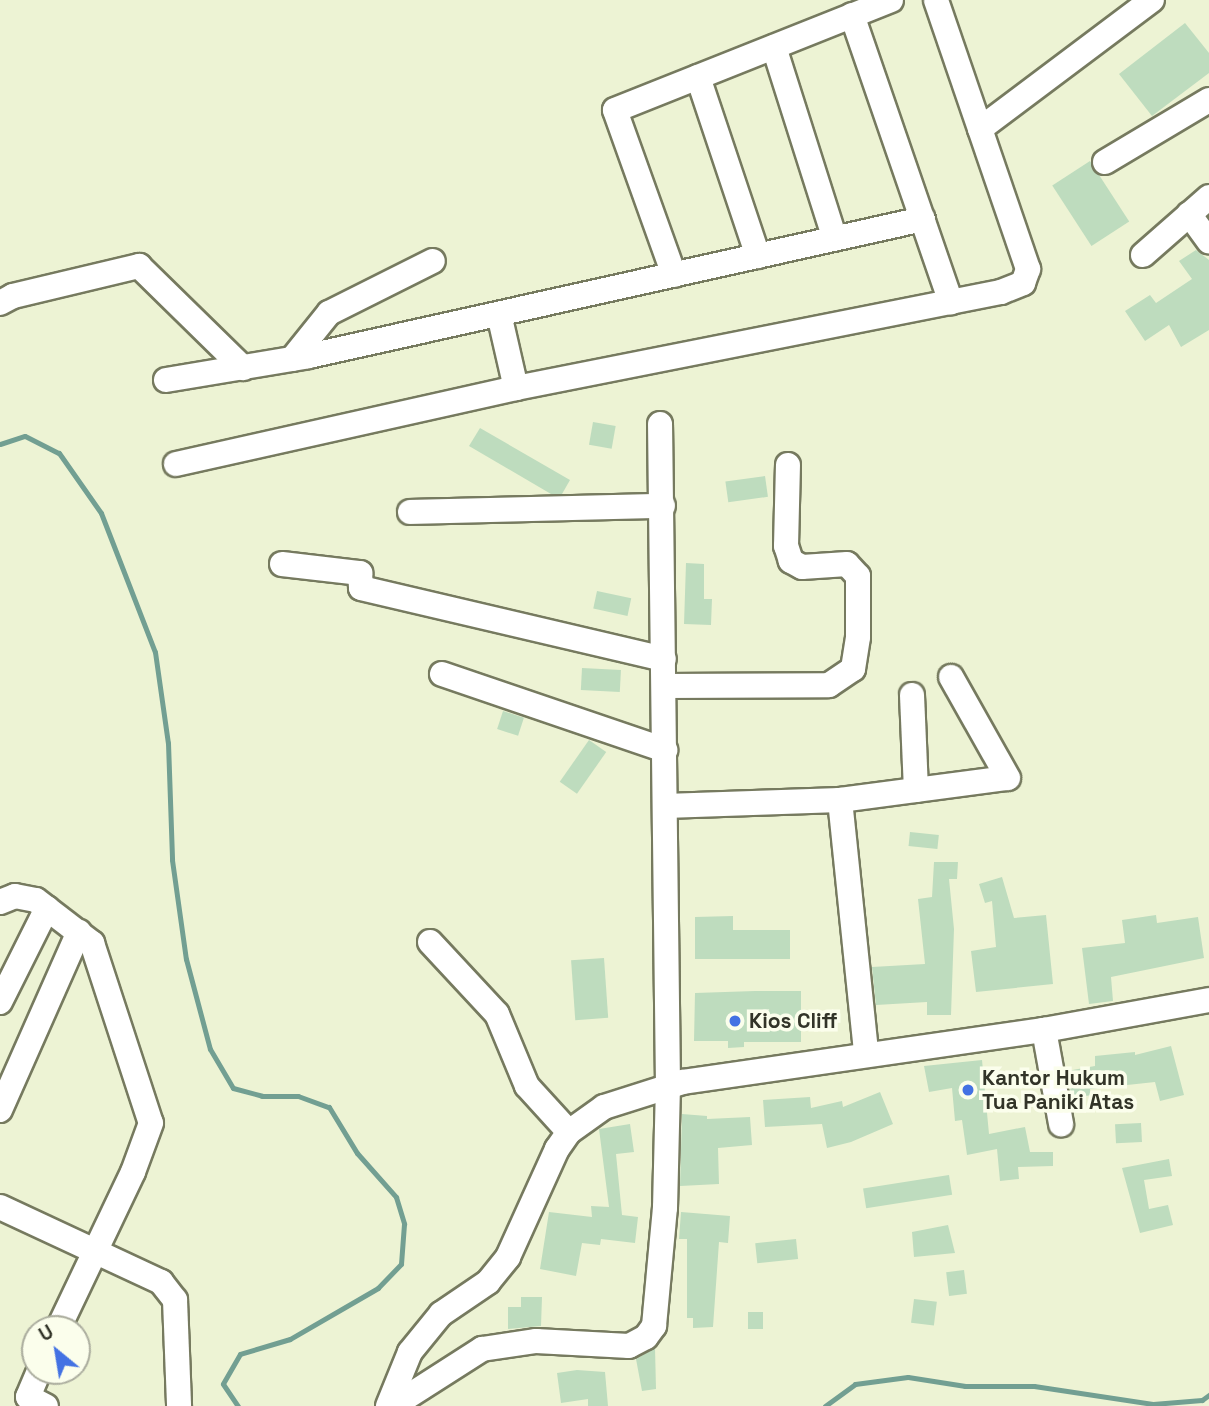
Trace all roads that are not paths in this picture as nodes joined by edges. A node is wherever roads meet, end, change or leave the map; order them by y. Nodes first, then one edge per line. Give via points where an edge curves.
1 (891, 0) edge
2 (936, 0) edge
3 (1152, 0) edge
4 (852, 15) junction
5 (774, 47) junction
6 (698, 77) junction
7 (1209, 100) edge
8 (980, 129) junction
9 (1105, 162) dead end
10 (1209, 197) edge
11 (1189, 214) junction
12 (923, 219) junction
13 (835, 239) junction
14 (1209, 242) edge
15 (1143, 255) dead end
16 (758, 256) junction
17 (433, 261) dead end
18 (674, 275) junction
19 (951, 302) junction
20 (0, 303) edge
21 (499, 314) junction
22 (292, 359) junction
23 (243, 368) junction
24 (166, 380) dead end
25 (516, 387) junction
26 (660, 424) dead end
27 (176, 464) dead end
28 (788, 465) dead end
29 (663, 506) junction
30 (410, 512) dead end
31 (282, 564) dead end
32 (664, 659) junction
33 (442, 674) dead end
34 (951, 677) dead end
35 (664, 686) junction
36 (912, 695) dead end
37 (665, 750) junction
38 (916, 790) junction
39 (840, 800) junction
40 (665, 806) junction
41 (0, 902) edge
42 (47, 908) junction
43 (79, 932) junction
44 (430, 942) dead end
45 (1209, 1000) edge
46 (0, 1002) edge
47 (1044, 1030) junction
48 (866, 1053) junction
49 (668, 1086) junction
50 (0, 1110) edge
51 (1061, 1124) dead end
52 (569, 1132) junction
53 (0, 1208) edge
54 (93, 1249) junction
55 (64, 1315) edge
56 (33, 1385) edge
57 (46, 1406) edge
58 (179, 1406) edge
59 (390, 1406) edge

1 - 4 street
2 - 8 street
3 - 8 street
4 - 5 street
4 - 12 street
5 - 6 street
5 - 13 street
6 - 16 street
6 - 18 street via 615,110
7 - 9 street
8 - 19 street via 1028,276 1001,292
10 - 11 street
11 - 14 street
11 - 15 street
12 - 13 street
12 - 19 street
13 - 16 street
16 - 18 street
17 - 22 street via 329,313
18 - 21 street
19 - 25 street
20 - 23 street via 139,266
21 - 22 street
21 - 25 street
22 - 23 street
23 - 24 street
25 - 27 street
26 - 29 street
28 - 35 street via 786,546 791,561 802,567 847,564 858,576 853,668 829,685
29 - 30 street
29 - 32 street
31 - 32 street via 360,573 361,588 377,593
32 - 35 street
33 - 37 street
34 - 38 street via 1008,778
35 - 37 street
36 - 38 street
37 - 40 street
38 - 39 street
39 - 40 street
39 - 48 street
40 - 49 street
41 - 42 street via 15,896 36,900
42 - 43 street
42 - 46 street
43 - 50 street
43 - 54 street via 92,943 106,977 151,1123 133,1171
44 - 52 street via 498,1014 527,1086
45 - 47 street
47 - 48 street
47 - 51 street
48 - 49 street
49 - 52 street via 604,1107
49 - 59 street via 665,1208 651,1332 629,1346 536,1341 482,1349
52 - 59 street via 508,1257 488,1282 427,1329 410,1352
53 - 54 street
54 - 55 street
54 - 58 street via 161,1282 175,1300
56 - 57 street via 28,1398

